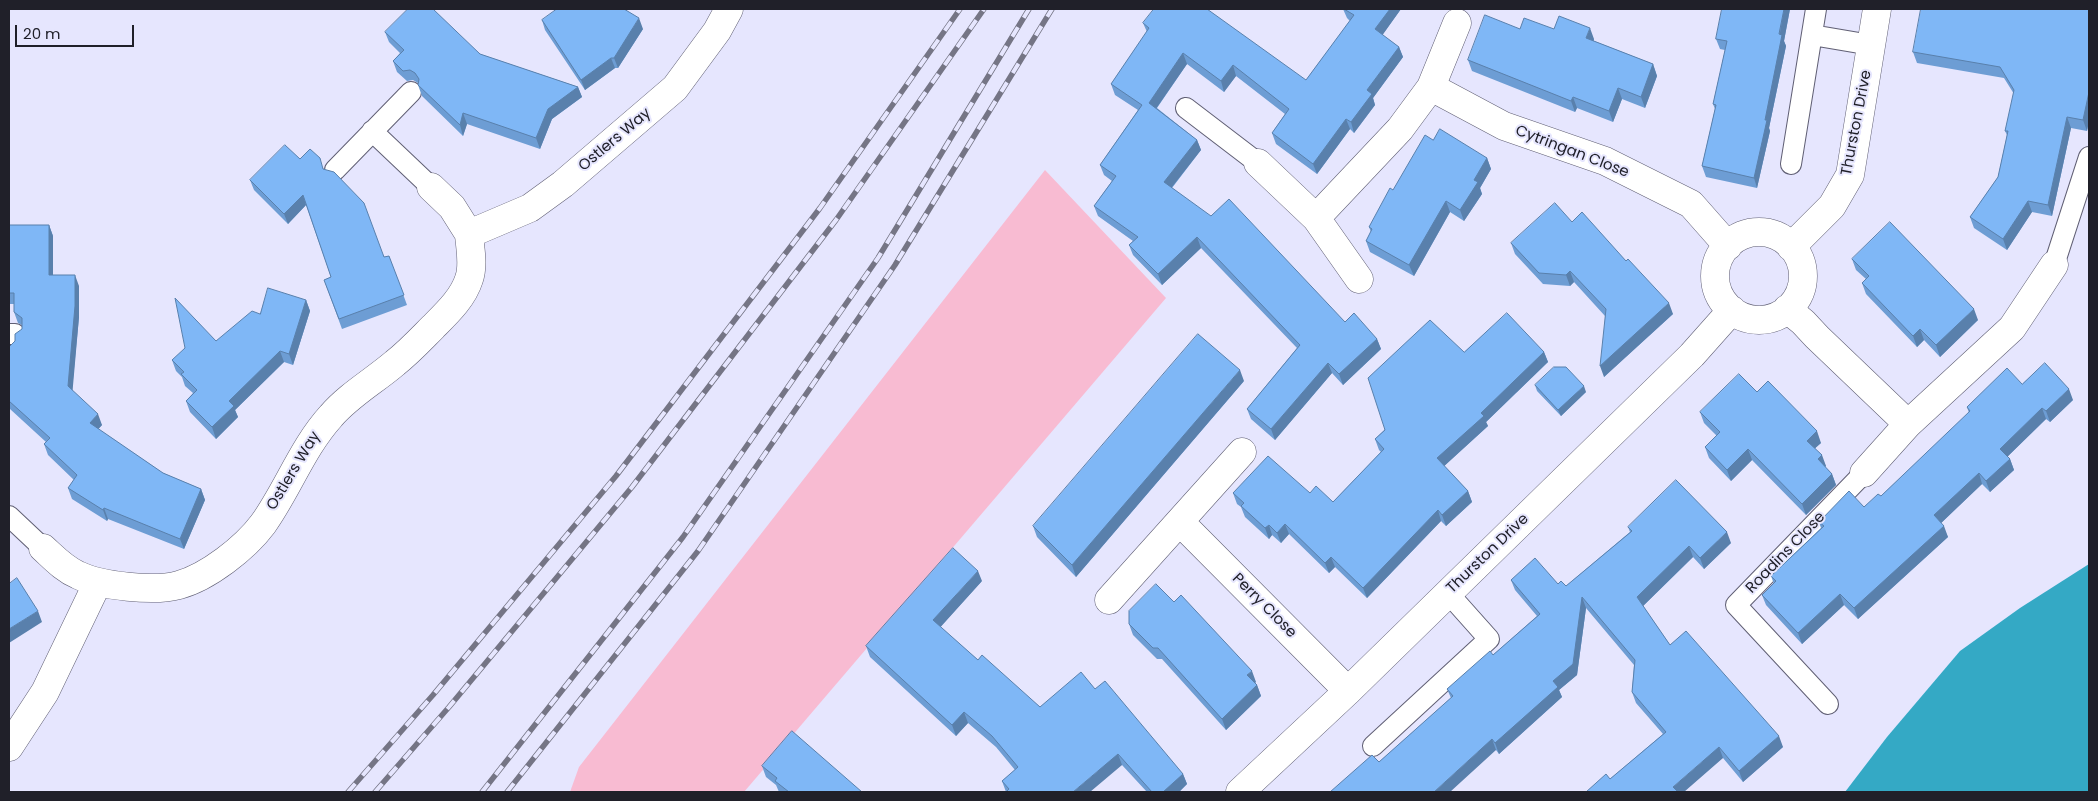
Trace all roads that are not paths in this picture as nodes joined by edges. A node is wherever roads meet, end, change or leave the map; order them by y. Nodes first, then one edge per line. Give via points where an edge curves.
1 (729, 9) edge
2 (1816, 9) edge
3 (1876, 9) edge
4 (1458, 23) dead end
5 (1812, 35) junction
6 (1871, 45) junction
7 (1431, 87) junction
8 (410, 92) dead end
9 (1186, 108) dead end
10 (372, 131) junction
11 (2089, 157) edge
12 (1258, 163) joint
13 (1791, 164) dead end
14 (335, 170) edge
15 (431, 187) joint
16 (1316, 218) junction
17 (469, 234) junction
18 (1728, 246) junction
19 (1792, 247) junction
20 (2054, 265) joint
21 (1359, 278) dead end
22 (1787, 309) junction
23 (1732, 310) junction
24 (1908, 424) junction
25 (1242, 452) dead end
26 (1864, 473) joint
27 (9, 516) edge
28 (1180, 522) junction
29 (43, 548) joint
30 (98, 582) junction
31 (1448, 593) junction
32 (1109, 600) dead end
33 (1348, 691) junction
34 (1828, 704) dead end
35 (1373, 746) dead end
36 (9, 747) edge
37 (1240, 792) edge

1 - 17 street, Ostlers Way via 717,32 675,88 563,184 530,208
2 - 5 lane
3 - 6 street, Thurston Drive
4 - 7 street
5 - 6 lane
5 - 13 lane
6 - 19 street, Thurston Drive via 1850,175 1832,206
7 - 16 street via 1400,130
7 - 18 street, Cytringan Close via 1504,126 1605,162 1691,204
8 - 10 lane
9 - 12 lane
10 - 14 lane
10 - 15 lane
11 - 20 lane
12 - 16 street
15 - 17 street, Ostlers Way via 452,208
16 - 21 street
17 - 30 street, Ostlers Way via 469,279 460,297 396,363 338,408 319,429 262,525 240,548 212,570 178,585 141,588
18 - 19 street via 1742,235 1756,232 1772,233
18 - 23 street via 1719,257 1716,278 1723,301
19 - 22 street via 1801,263 1803,278 1799,296
20 - 24 street, Roadins Close via 2012,328
22 - 23 street via 1761,320 1747,318
22 - 24 street
23 - 31 street, Thurston Drive via 1692,355
24 - 26 street, Roadins Close
25 - 28 street
26 - 34 lane, Roadins Close via 1736,605
27 - 29 lane
28 - 32 street
28 - 33 street, Perry Close
29 - 30 street, Ostlers Way via 63,567
30 - 36 street via 45,692
31 - 33 street, Thurston Drive
31 - 35 lane via 1489,639
33 - 37 street, Thurston Drive

